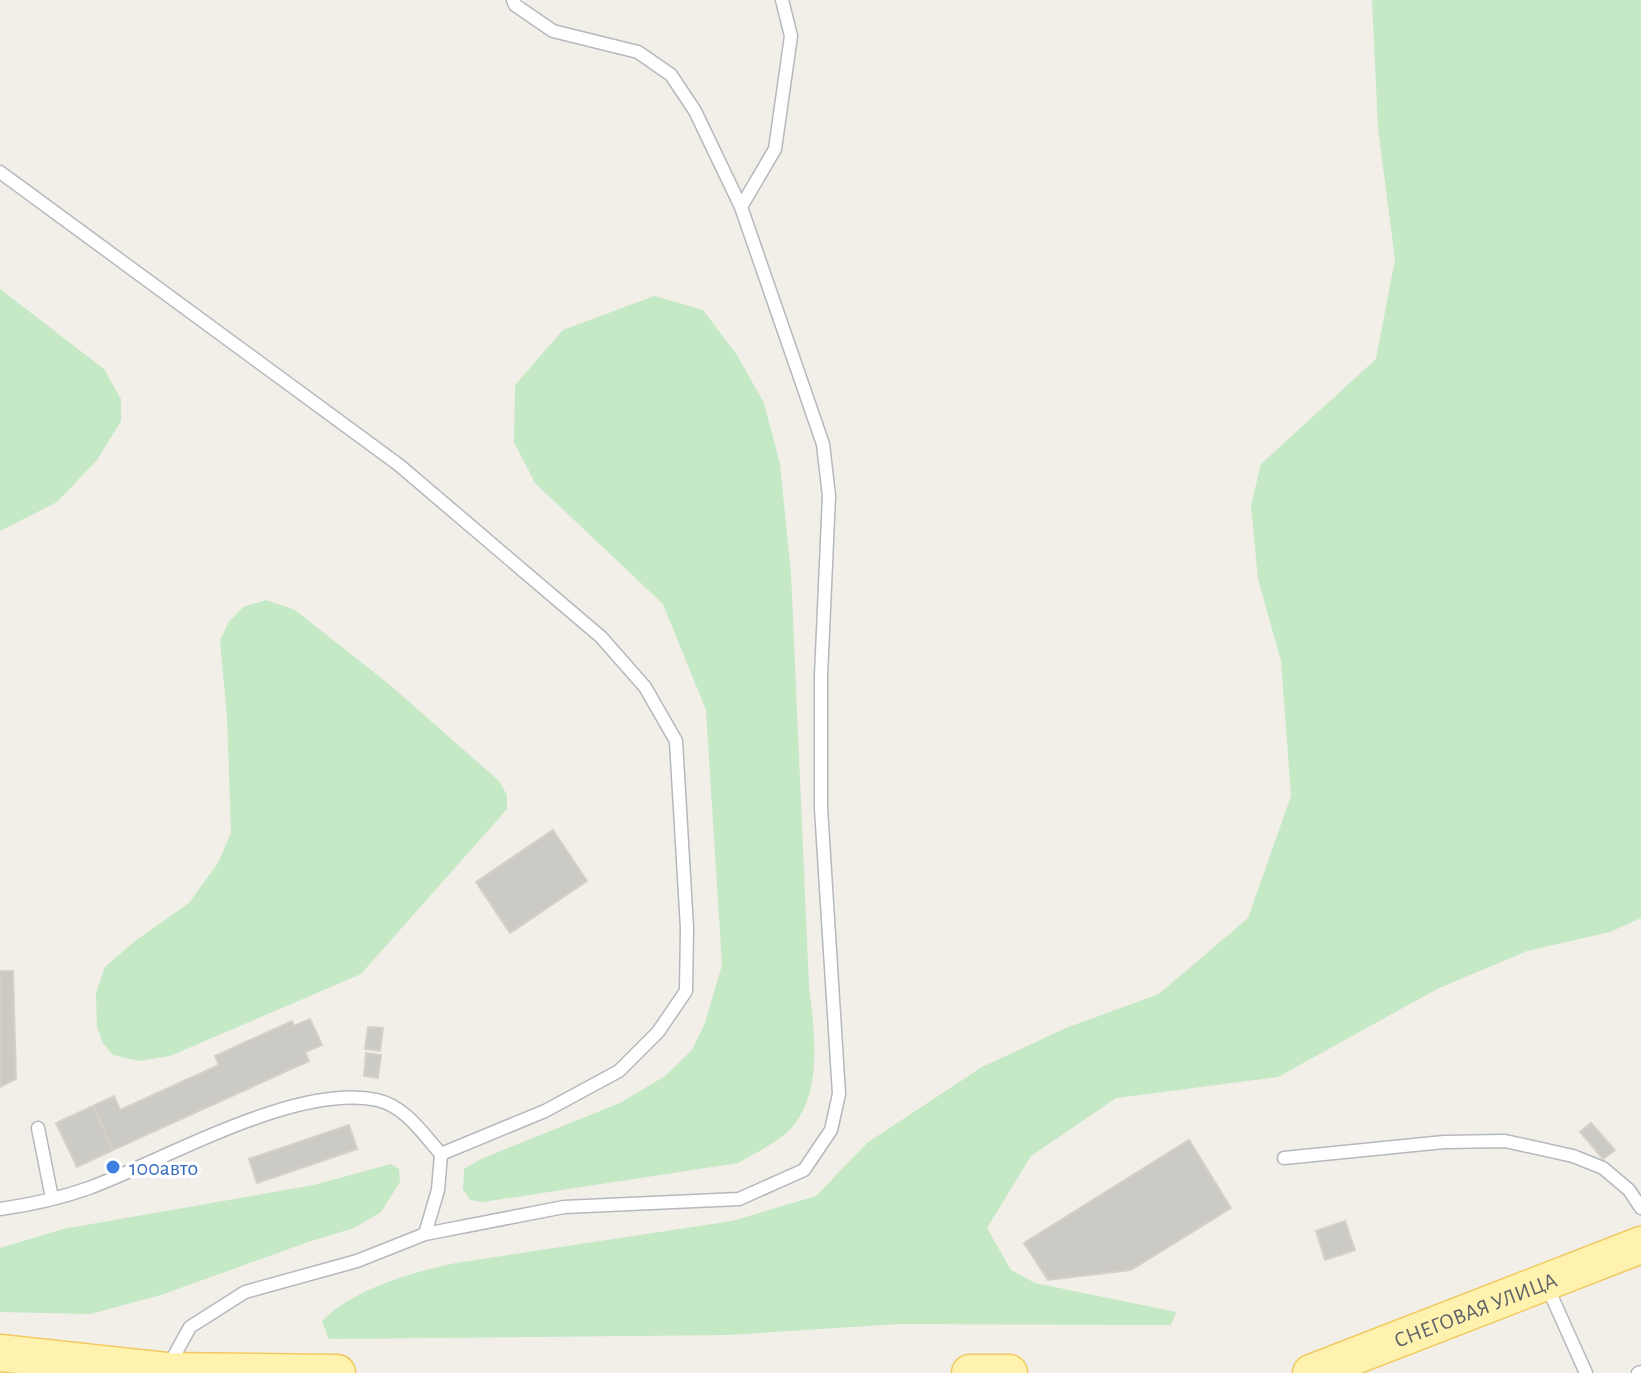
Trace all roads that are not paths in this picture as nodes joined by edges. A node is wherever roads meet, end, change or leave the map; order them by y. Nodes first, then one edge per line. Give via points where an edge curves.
1 (513, 0) edge
2 (782, 0) edge
3 (0, 172) edge
4 (741, 207) junction
5 (38, 1128) dead end
6 (441, 1154) junction
7 (1284, 1158) dead end
8 (52, 1198) junction
9 (1641, 1208) edge
10 (0, 1209) edge
11 (425, 1234) junction
12 (1641, 1245) edge
13 (1545, 1281) junction
14 (0, 1353) edge
15 (166, 1371) junction
16 (337, 1373) edge
17 (970, 1373) edge
18 (1007, 1373) edge
19 (1311, 1373) edge
20 (1586, 1373) edge

1 - 4 lane via 553,31 638,52 671,75 695,111
2 - 4 lane via 791,36 775,149
3 - 6 lane via 411,475 601,637 645,687 676,741 686,991 658,1032 619,1071 545,1111
4 - 11 lane via 823,444 829,496 821,808 839,1094 831,1130 804,1170 739,1199 564,1207
5 - 8 lane
6 - 8 lane via 407,1115 378,1100 336,1098 281,1108
6 - 11 lane via 438,1190
7 - 9 lane via 1505,1141 1603,1168
8 - 10 lane
11 - 15 lane via 357,1261 245,1292 190,1327
12 - 13 main road, СНЕГОВАЯ УЛИЦА
13 - 19 main road, СНЕГОВАЯ УЛИЦА
13 - 20 lane
14 - 15 main road
15 - 16 main road
17 - 18 main road

